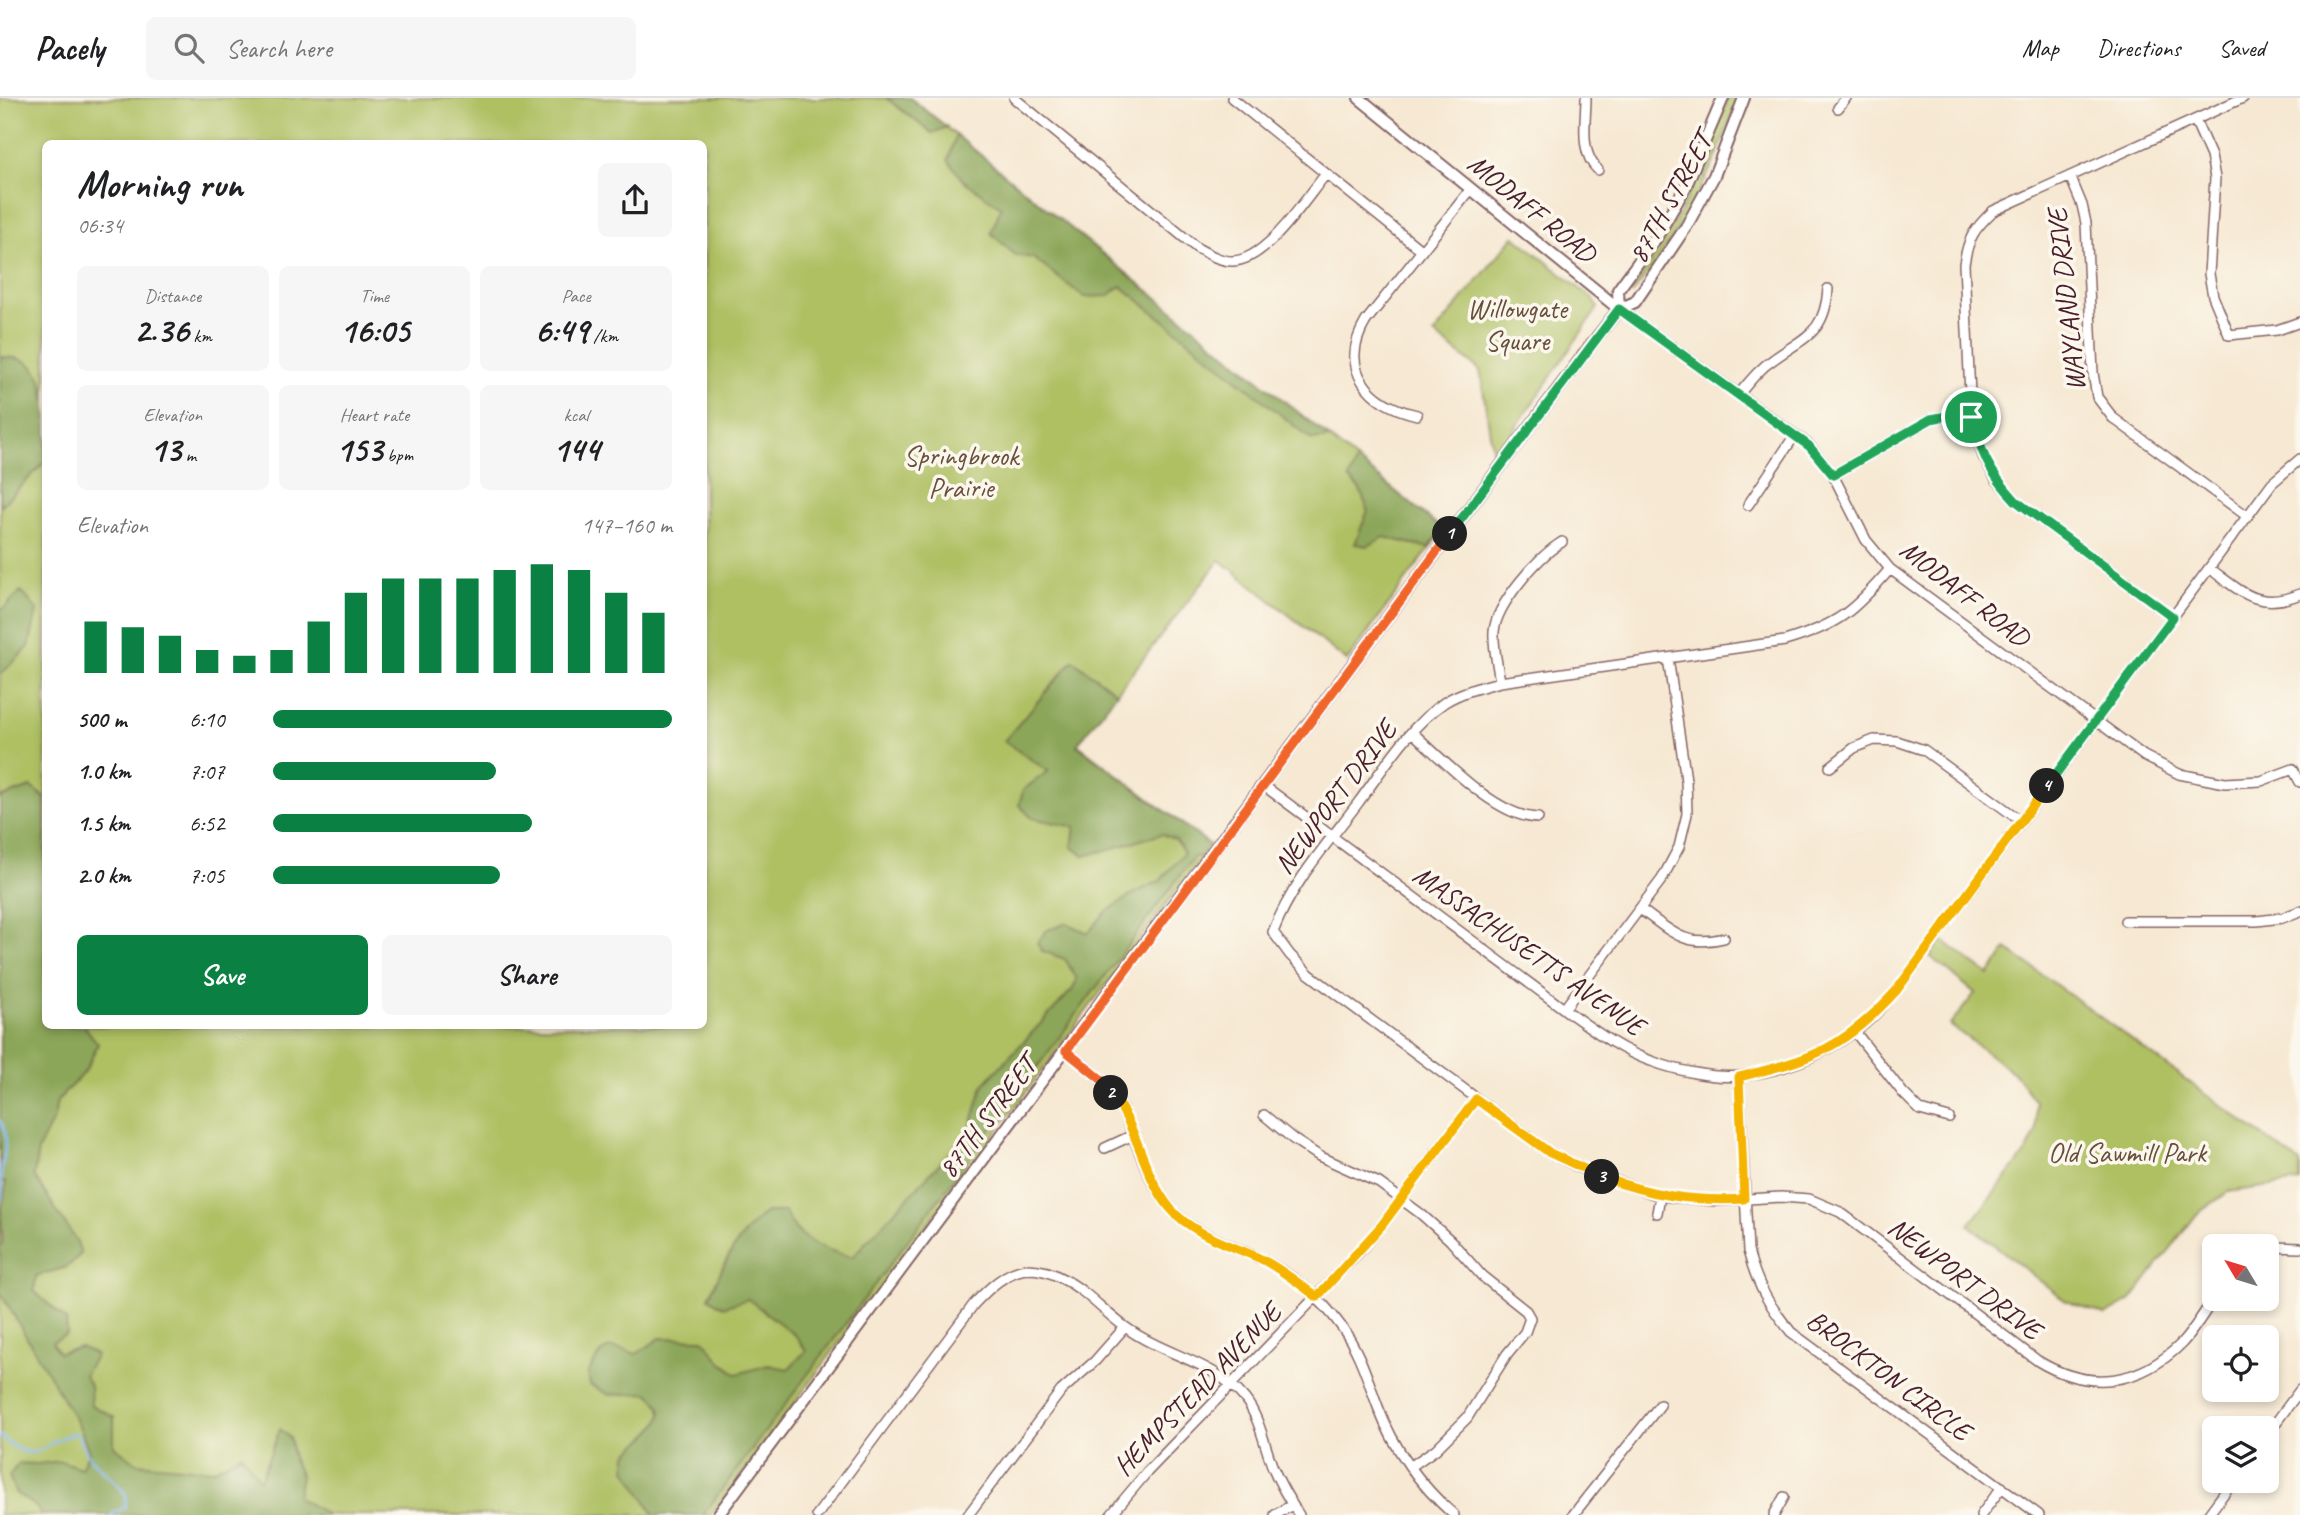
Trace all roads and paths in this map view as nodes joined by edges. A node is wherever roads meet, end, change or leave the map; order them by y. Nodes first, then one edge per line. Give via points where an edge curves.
1 (1014, 98) edge
2 (1233, 98) edge
3 (1359, 98) edge
4 (1586, 98) edge
5 (1723, 98) edge
6 (1744, 98) edge
7 (1846, 98) edge
8 (2243, 98) edge
9 (1838, 108) dead end
10 (2195, 120) junction
11 (1598, 170) dead end
12 (1326, 174) junction
13 (2070, 176) junction
14 (1471, 189) junction
15 (1422, 251) junction
16 (1828, 289) dead end
17 (1619, 309) junction
18 (2300, 322) edge
19 (1739, 394) junction
20 (1417, 415) dead end
21 (1971, 417) junction
22 (1795, 435) junction
23 (2300, 459) edge
24 (1833, 475) junction
25 (1748, 505) dead end
26 (2247, 516) junction
27 (1562, 542) dead end
28 (2209, 568) junction
29 (1890, 569) junction
30 (2300, 594) edge
31 (2173, 617) junction
32 (1668, 658) junction
33 (1500, 682) junction
34 (2096, 720) junction
35 (1412, 732) junction
36 (2297, 766) edge
37 (1830, 767) dead end
38 (2300, 782) edge
39 (1264, 785) junction
40 (1538, 818) dead end
41 (2021, 821) junction
42 (1333, 836) junction
43 (1640, 909) junction
44 (2300, 911) edge
45 (2125, 921) dead end
46 (1724, 938) dead end
47 (1564, 1009) junction
48 (1855, 1032) junction
49 (1066, 1051) junction
50 (1739, 1077) junction
51 (1476, 1099) junction
52 (1264, 1115) dead end
53 (1949, 1118) dead end
54 (1133, 1136) junction
55 (1105, 1148) dead end
56 (1660, 1196) junction
57 (1744, 1199) junction
58 (1401, 1200) junction
59 (1657, 1213) dead end
60 (2279, 1247) edge
61 (2300, 1248) edge
62 (1317, 1297) junction
63 (2205, 1311) edge
64 (1125, 1327) junction
65 (1232, 1385) junction
66 (2300, 1390) edge
67 (1660, 1405) dead end
68 (2279, 1418) edge
69 (1410, 1467) junction
70 (2002, 1487) junction
71 (2224, 1493) edge
72 (1784, 1497) dead end
73 (1292, 1505) junction
74 (718, 1515) edge
75 (817, 1515) edge
76 (968, 1515) edge
77 (1111, 1515) edge
78 (1275, 1515) edge
79 (1298, 1515) edge
80 (1454, 1515) edge
81 (1573, 1515) edge
82 (1773, 1515) edge
83 (1981, 1515) edge
84 (2039, 1515) edge
85 (2208, 1515) edge

1 - 12 street via 1197,248 1219,259 1243,259 1263,248
2 - 12 street
3 - 14 street, MODAFF ROAD
4 - 11 street via 1586,149
5 - 17 street, 87TH STREET via 1685,188 1618,290
6 - 17 street, 87TH STREET via 1714,176 1686,227 1635,302
7 - 9 street
8 - 10 street
10 - 13 street
10 - 18 street via 2215,178 2209,274 2229,335 2277,330
12 - 15 street
13 - 21 street via 1993,211 1967,243
13 - 26 street, WAYLAND DRIVE via 2086,223 2097,397 2113,418
14 - 15 street
14 - 17 street, MODAFF ROAD
15 - 20 street via 1366,321 1354,349 1358,374 1370,391 1389,406
16 - 19 street via 1825,313 1814,332 1762,368
17 - 19 street, MODAFF ROAD
17 - 39 street, 87TH STREET
19 - 22 street, MODAFF ROAD
21 - 24 street via 1931,419
21 - 31 street via 1983,456 2016,501
22 - 24 street, MODAFF ROAD
22 - 25 street
23 - 26 street, MASSACHUSETTS AVENUE via 2272,482
24 - 29 street, MODAFF ROAD via 1866,540
26 - 28 street, MASSACHUSETTS AVENUE
27 - 33 street via 1535,564 1498,617 1494,642
28 - 30 street via 2256,599 2278,601
28 - 31 street, MASSACHUSETTS AVENUE
29 - 32 street, NEWPORT DRIVE via 1868,596 1820,631 1785,641
29 - 34 street, MODAFF ROAD
31 - 34 street, MASSACHUSETTS AVENUE
32 - 33 street, NEWPORT DRIVE
32 - 43 street via 1687,814 1679,847
33 - 35 street, NEWPORT DRIVE via 1446,701
34 - 36 street, MODAFF ROAD via 2144,756 2179,774 2225,783 2261,780
34 - 41 street, MASSACHUSETTS AVENUE
35 - 40 street via 1495,801 1520,815
35 - 42 street, NEWPORT DRIVE
36 - 38 street, MODAFF ROAD
37 - 41 street via 1853,748 1874,740 1896,741 1924,750
39 - 42 street, MASSACHUSETTS AVENUE
39 - 49 street, 87TH STREET
41 - 48 street, MASSACHUSETTS AVENUE via 1896,991
42 - 47 street, MASSACHUSETTS AVENUE
42 - 51 street, NEWPORT DRIVE via 1292,891 1273,932 1309,974
43 - 46 street via 1688,940
43 - 47 street
44 - 45 street via 2257,920
47 - 50 street, MASSACHUSETTS AVENUE via 1650,1061 1693,1073
48 - 50 street, MASSACHUSETTS AVENUE via 1801,1061
48 - 53 street via 1920,1110
49 - 54 street via 1102,1080 1120,1104
49 - 74 street, 87TH STREET
50 - 57 street, BROCKTON CIRCLE
51 - 56 street, NEWPORT DRIVE via 1550,1153
51 - 58 street, HEMPSTEAD AVENUE
52 - 58 street via 1319,1156 1378,1183
54 - 55 street
54 - 62 street via 1147,1171 1172,1211 1211,1238 1280,1270
56 - 57 street, NEWPORT DRIVE
56 - 59 street
57 - 63 street, NEWPORT DRIVE via 1809,1199 1840,1212 2038,1361 2090,1380 2116,1381 2162,1360 2183,1342
57 - 70 street, BROCKTON CIRCLE via 1748,1251 1756,1279 1769,1306 1791,1332
58 - 62 street, HEMPSTEAD AVENUE
58 - 69 street via 1435,1225 1482,1276 1530,1318 1467,1418
60 - 61 street
62 - 65 street, HEMPSTEAD AVENUE
62 - 69 street via 1357,1350 1379,1408
64 - 65 street via 1155,1346 1218,1373
64 - 75 street via 1076,1286 1047,1273 1025,1269 993,1285 974,1304
64 - 76 street via 1061,1391
65 - 73 street via 1251,1408
65 - 77 street, HEMPSTEAD AVENUE
66 - 68 street
67 - 81 street
69 - 80 street
70 - 83 street
70 - 84 street, BROCKTON CIRCLE
71 - 85 street
72 - 82 street
73 - 78 street
73 - 79 street

